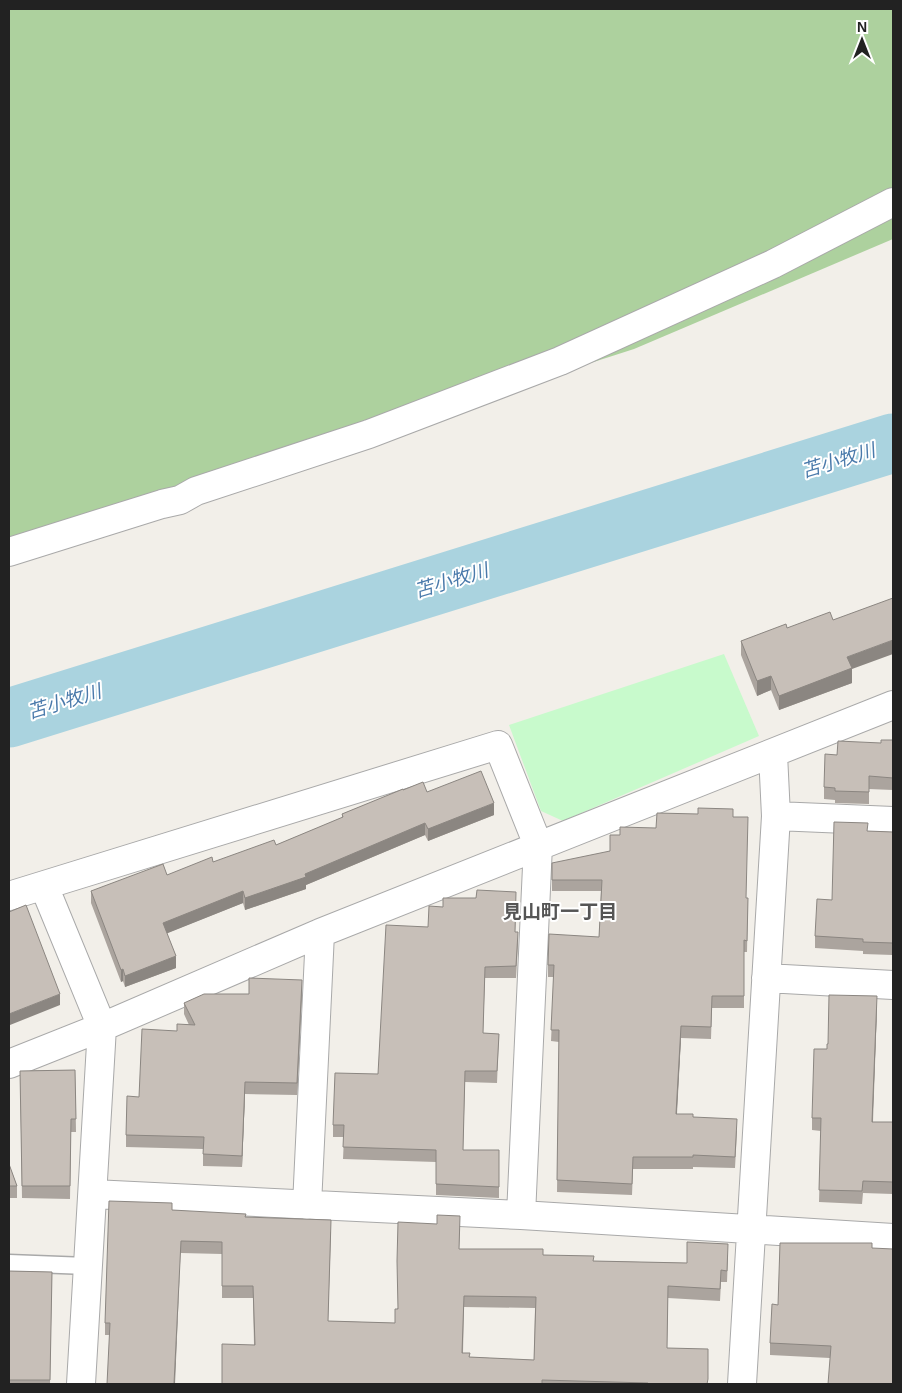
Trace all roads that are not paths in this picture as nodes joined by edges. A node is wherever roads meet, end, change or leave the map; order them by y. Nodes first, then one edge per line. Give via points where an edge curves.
1 (893, 202) edge
2 (9, 552) edge
3 (893, 704) edge
4 (773, 754) junction
5 (776, 816) junction
6 (893, 821) edge
7 (538, 845) junction
8 (44, 886) junction
9 (9, 896) edge
10 (320, 933) junction
11 (766, 978) junction
12 (893, 984) edge
13 (102, 1027) junction
14 (9, 1064) edge
15 (93, 1194) junction
16 (307, 1205) junction
17 (521, 1215) junction
18 (751, 1230) junction
19 (893, 1238) edge
20 (9, 1263) edge
21 (88, 1266) junction
22 (81, 1384) edge
23 (742, 1384) edge

1 - 2 street via 773,264 560,361 369,434 180,500
3 - 4 street
4 - 5 street
4 - 7 street
5 - 6 street
5 - 11 street
7 - 8 street via 498,745
7 - 10 street
7 - 17 street
8 - 9 street
8 - 13 street
10 - 13 street
10 - 16 street
11 - 12 street
11 - 18 street
13 - 14 street
13 - 15 street
15 - 16 street
15 - 21 street
16 - 17 street
17 - 18 street
18 - 19 street
18 - 23 street
20 - 21 lane
21 - 22 street

